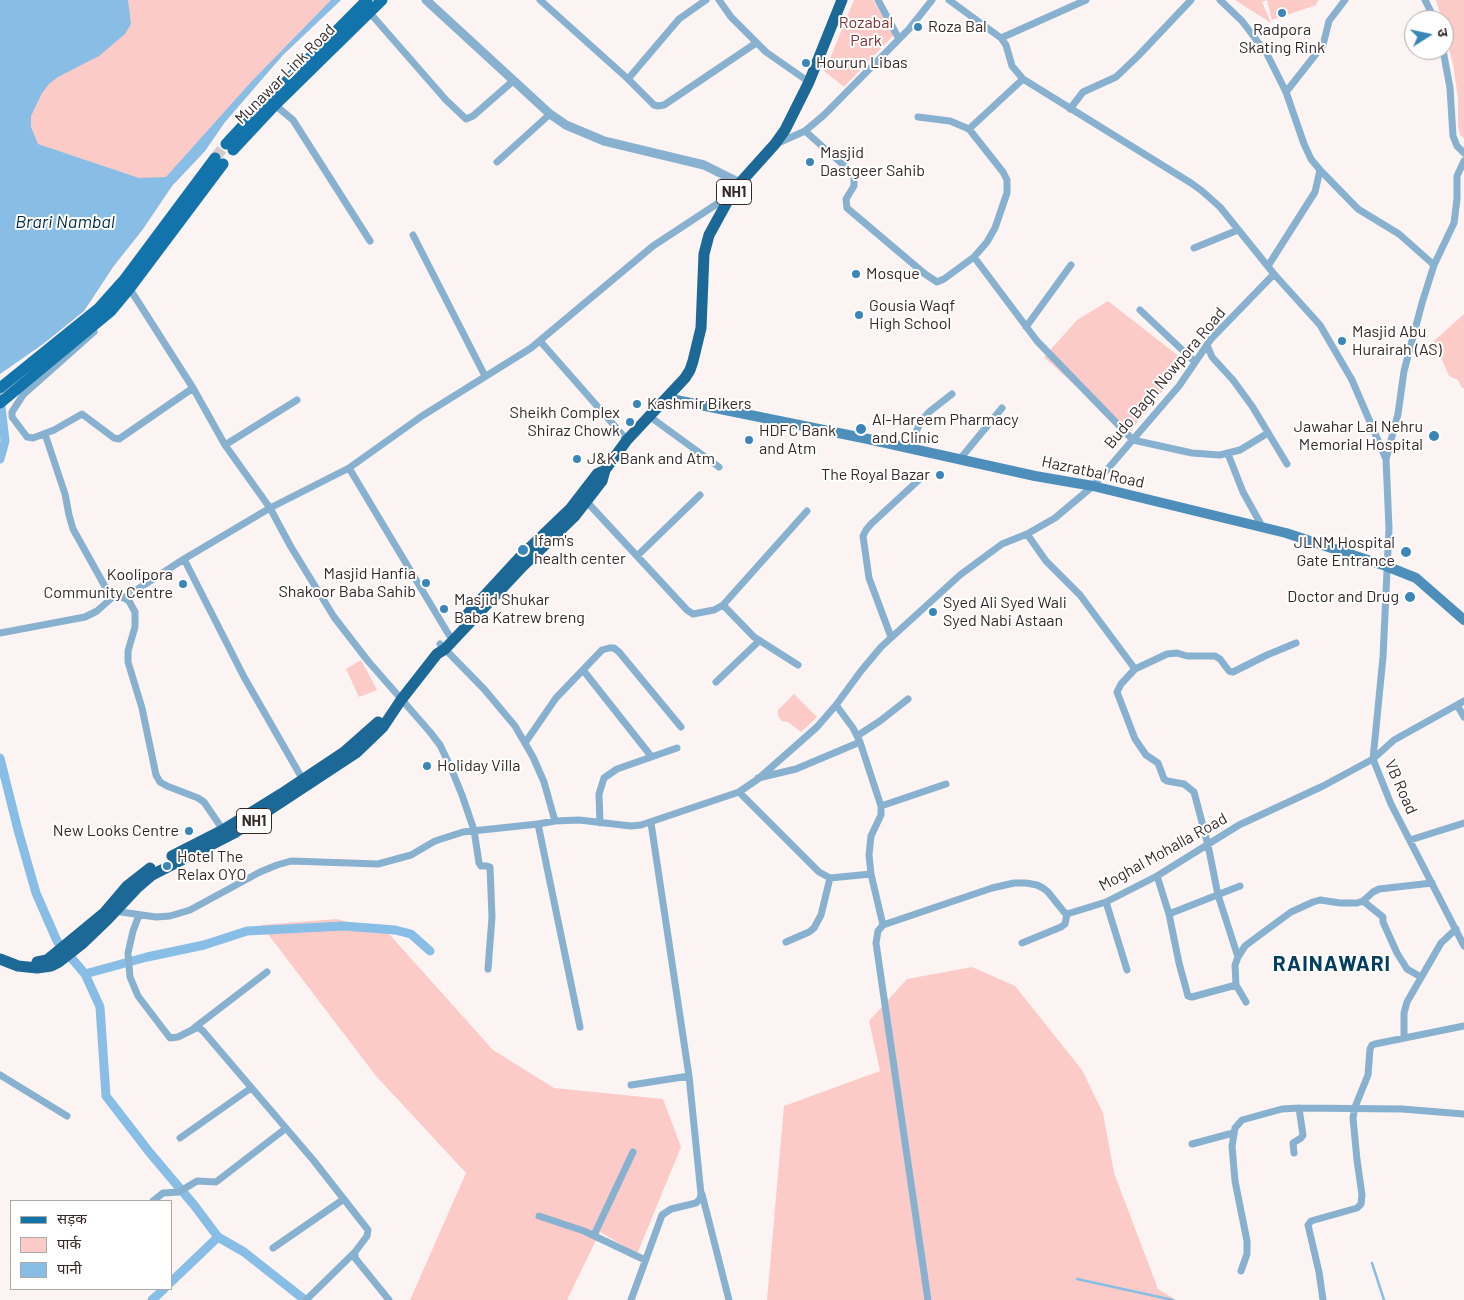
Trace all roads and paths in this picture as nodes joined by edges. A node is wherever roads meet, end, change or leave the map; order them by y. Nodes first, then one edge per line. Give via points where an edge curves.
1 (368, 0) edge
2 (382, 0) edge
3 (426, 0) edge
4 (540, 0) edge
5 (706, 0) edge
6 (719, 0) edge
7 (842, 0) edge
8 (878, 0) edge
9 (932, 0) edge
10 (949, 0) edge
11 (1086, 0) edge
12 (1191, 0) edge
13 (1220, 0) edge
14 (1345, 0) edge
15 (370, 13) junction
16 (1002, 38) junction
17 (899, 39) junction
18 (756, 43) junction
19 (1445, 60) edge
20 (628, 79) junction
21 (1023, 79) junction
22 (513, 81) junction
23 (809, 82) junction
24 (1286, 92) junction
25 (272, 102) junction
26 (1070, 109) junction
27 (550, 114) junction
28 (918, 117) dead end
29 (969, 129) junction
30 (805, 131) junction
31 (775, 144) junction
32 (230, 147) tunnel mouth
33 (1464, 154) edge
34 (219, 161) tunnel mouth
35 (1464, 161) edge
36 (497, 162) dead end
37 (1320, 170) junction
38 (737, 188) junction
39 (1238, 230) junction
40 (413, 236) dead end
41 (370, 241) dead end
42 (1194, 248) dead end
43 (974, 257) junction
44 (1071, 265) dead end
45 (1434, 265) junction
46 (1268, 266) junction
47 (1274, 274) junction
48 (127, 284) junction
49 (1140, 310) dead end
50 (105, 312) junction
51 (1026, 327) junction
52 (540, 341) junction
53 (1207, 345) junction
54 (1196, 362) junction
55 (485, 376) junction
56 (0, 388) edge
57 (193, 388) junction
58 (952, 394) dead end
59 (666, 398) junction
60 (297, 400) dead end
61 (0, 402) edge
62 (1002, 408) dead end
63 (649, 416) junction
64 (1268, 433) junction
65 (45, 434) junction
66 (626, 440) junction
67 (1133, 440) junction
68 (225, 445) junction
69 (908, 447) junction
70 (1228, 454) junction
71 (960, 459) junction
72 (1386, 460) junction
73 (1287, 464) dead end
74 (719, 466) dead end
75 (349, 468) junction
76 (604, 470) junction
77 (922, 477) dead end
78 (1093, 486) junction
79 (700, 495) dead end
80 (587, 502) junction
81 (270, 508) junction
82 (807, 510) dead end
83 (1264, 528) junction
84 (1028, 534) junction
85 (637, 556) junction
86 (184, 559) junction
87 (1386, 566) junction
88 (114, 596) junction
89 (124, 598) junction
90 (723, 605) junction
91 (1464, 620) edge
92 (0, 633) edge
93 (448, 635) junction
94 (891, 637) junction
95 (759, 641) junction
96 (1296, 643) dead end
97 (441, 649) junction
98 (798, 665) dead end
99 (1135, 669) junction
100 (583, 670) junction
101 (716, 682) dead end
102 (401, 700) junction
103 (908, 700) dead end
104 (1460, 703) edge
105 (836, 705) junction
106 (392, 712) junction
107 (1464, 717) edge
108 (681, 727) dead end
109 (858, 739) junction
110 (525, 743) junction
111 (677, 748) dead end
112 (651, 756) junction
113 (1373, 759) junction
114 (758, 778) junction
115 (303, 780) junction
116 (946, 784) dead end
117 (739, 792) junction
118 (881, 806) junction
119 (555, 821) junction
120 (600, 823) junction
121 (651, 823) junction
122 (1464, 823) edge
123 (538, 824) junction
124 (223, 830) junction
125 (474, 830) junction
126 (1410, 840) junction
127 (1208, 845) junction
128 (871, 874) junction
129 (1157, 876) junction
130 (830, 878) junction
131 (1432, 883) junction
132 (1240, 886) dead end
133 (1218, 895) junction
134 (1364, 901) junction
135 (1106, 902) junction
136 (109, 913) junction
137 (140, 914) junction
138 (1067, 914) junction
139 (1169, 914) junction
140 (883, 925) junction
141 (1456, 929) junction
142 (786, 942) dead end
143 (1022, 943) dead end
144 (1464, 946) edge
145 (1238, 957) junction
146 (0, 958) edge
147 (488, 969) dead end
148 (1126, 970) dead end
149 (267, 972) dead end
150 (1420, 977) junction
151 (1236, 985) junction
152 (1246, 1002) dead end
153 (1464, 1026) edge
154 (580, 1027) dead end
155 (194, 1028) junction
156 (1404, 1038) junction
157 (0, 1075) edge
158 (689, 1076) junction
159 (631, 1085) dead end
160 (251, 1088) junction
161 (1355, 1107) junction
162 (1299, 1108) junction
163 (1464, 1114) edge
164 (67, 1116) dead end
165 (286, 1129) junction
166 (1233, 1133) junction
167 (180, 1138) dead end
168 (1192, 1144) dead end
169 (633, 1152) dead end
170 (1294, 1153) dead end
171 (701, 1194) junction
172 (344, 1199) junction
173 (154, 1200) edge
174 (539, 1216) dead end
175 (594, 1235) junction
176 (273, 1248) dead end
177 (354, 1252) junction
178 (645, 1260) junction
179 (1241, 1271) dead end
180 (306, 1299) edge
181 (389, 1300) edge
182 (631, 1300) edge
183 (729, 1300) edge
184 (928, 1300) edge
185 (1323, 1300) edge

1 - 25 main road, Munawar Link Road
2 - 15 main road, Munawar Link Road
3 - 22 street
4 - 20 street
5 - 20 street via 678,19
6 - 18 street
7 - 23 highway, NH1
8 - 17 street
9 - 17 street
10 - 16 street
11 - 16 street
12 - 26 street via 1116,77 1083,92
13 - 24 street via 1267,54
14 - 24 street via 1329,21 1323,45
15 - 22 street via 446,100 466,118 473,116
15 - 25 main road, Munawar Link Road
16 - 21 street via 1012,66
17 - 30 street
18 - 20 street via 661,106 654,105
18 - 23 street
19 - 33 street via 1453,136
21 - 26 street
21 - 29 street
22 - 27 street
23 - 31 highway, NH1
24 - 37 street via 1304,144
25 - 32 main road, Munawar Link Road
25 - 41 street via 293,120
26 - 39 street via 1202,191
27 - 36 street
27 - 38 street via 566,125 604,141 704,165
28 - 29 street via 950,121
29 - 43 street via 1003,172 1008,187 995,228
30 - 31 street
30 - 43 street via 854,176 854,186 846,199 847,208 925,274 940,281
31 - 38 highway, NH1
34 - 48 main road
35 - 45 street via 1457,176 1454,223
37 - 45 street via 1358,209 1399,234
37 - 46 street via 1312,197
38 - 52 street via 653,246
38 - 59 highway, NH1 via 706,244 701,328 694,361 685,378
39 - 42 street
39 - 46 street
40 - 55 street
43 - 51 street
44 - 51 street
45 - 72 street via 1404,371 1398,414
46 - 47 street
47 - 53 street, Budo Bagh Nowpora Road
47 - 72 street via 1308,310 1328,338 1352,380
48 - 50 main road
48 - 57 street
49 - 54 street
50 - 56 main road
50 - 61 main road
50 - 65 street via 106,321 23,395 12,412 12,418 27,437
51 - 67 street
52 - 55 street
52 - 66 street
53 - 54 street, Budo Bagh Nowpora Road
53 - 64 street via 1212,357 1252,406
54 - 67 street, Budo Bagh Nowpora Road
55 - 75 street
57 - 65 street via 119,439 82,414
57 - 68 street
58 - 69 street via 922,420
59 - 63 highway, NH1
59 - 69 main road, Hazratbal Road
60 - 68 street
62 - 71 street
63 - 66 highway, NH1
63 - 74 street
64 - 70 street
64 - 73 street
65 - 88 street via 65,494 70,522 107,590
66 - 76 highway, NH1
67 - 70 street via 1192,453
67 - 78 street, Budo Bagh Nowpora Road
68 - 81 street
69 - 71 main road, Hazratbal Road
70 - 83 street via 1243,492
71 - 78 main road, Hazratbal Road
72 - 87 street, VB Road via 1389,528
75 - 81 street
75 - 93 street
76 - 80 highway, NH1 via 602,481
76 - 93 highway, NH1 via 597,474 570,510 521,556
77 - 94 street via 871,524 864,536 868,578
78 - 83 main road, Hazratbal Road
78 - 84 street, Budo Bagh Nowpora Road via 1055,518
79 - 85 street
80 - 85 street
80 - 97 highway, NH1
81 - 86 street
81 - 102 street via 334,617
82 - 90 street
83 - 87 main road, Hazratbal Road
84 - 94 street, Budo Bagh Nowpora Road via 1002,544 976,562
84 - 99 street via 1046,560 1080,595
85 - 90 street via 693,614
86 - 89 street
86 - 115 street via 244,677
87 - 91 main road, Hazratbal Road via 1416,578
87 - 113 street, VB Road via 1383,657
88 - 89 street
88 - 92 street via 98,611 85,617
89 - 124 street via 135,612 128,662 142,708 156,775 167,786 204,802
90 - 95 street
93 - 97 highway, NH1
94 - 105 street, Budo Bagh Nowpora Road via 860,671
95 - 98 street
95 - 101 street
96 - 99 street via 1233,672 1215,656 1177,653 1167,654
97 - 102 highway, NH1
97 - 110 street via 505,712
99 - 127 street via 1117,692 1135,739 1158,764 1165,780 1184,784 1194,792
100 - 108 street via 602,650 614,648
100 - 110 street via 556,698
100 - 112 street
102 - 106 highway, NH1
102 - 125 street via 440,745
103 - 109 street
104 - 107 street
104 - 113 street, Moghal Mohalla Road via 1394,740
105 - 109 street
105 - 114 street, Budo Bagh Nowpora Road via 817,727
106 - 115 highway, NH1 via 344,752
106 - 136 highway, NH1 via 369,742 346,760 236,832 152,875
109 - 114 street via 796,769
109 - 118 street
110 - 119 street via 544,782
111 - 112 street
112 - 120 street via 617,769 604,778 599,794
113 - 126 street, VB Road
113 - 127 street, Moghal Mohalla Road via 1239,826
114 - 117 street, Budo Bagh Nowpora Road
115 - 124 highway, NH1
116 - 118 street
117 - 121 street, Budo Bagh Nowpora Road
117 - 130 street via 811,865
118 - 128 street via 869,845
119 - 120 street, Budo Bagh Nowpora Road
119 - 123 street, Budo Bagh Nowpora Road
120 - 121 street, Budo Bagh Nowpora Road via 630,826
121 - 158 street
122 - 126 street
123 - 125 street, Budo Bagh Nowpora Road
123 - 154 street
124 - 136 highway, NH1 via 144,872 127,886
125 - 137 street, Budo Bagh Nowpora Road via 448,836 411,855 378,864 284,863 183,912 170,916
125 - 147 street via 479,865 490,869 492,917
126 - 131 street, VB Road
127 - 129 street, Moghal Mohalla Road
127 - 133 street
128 - 130 street
128 - 140 street
129 - 135 street, Moghal Mohalla Road
129 - 139 street
130 - 142 street via 814,928
131 - 134 street via 1379,889
131 - 141 street, VB Road
132 - 133 street
133 - 139 street
133 - 145 street
134 - 145 street via 1320,900 1307,904 1290,912 1245,946
134 - 150 street via 1383,917 1407,969
135 - 138 street, Moghal Mohalla Road
135 - 148 street
136 - 137 street, Budo Bagh Nowpora Road
136 - 146 highway, NH1 via 74,951 41,968 28,968
137 - 155 street via 128,953 132,984 170,1038
138 - 140 street via 1043,888 1014,883
138 - 143 street via 1061,927
139 - 151 street via 1188,996 1192,998
140 - 184 street via 876,943
141 - 144 street, VB Road
141 - 150 street via 1441,943
145 - 151 street
149 - 155 street
150 - 156 street via 1405,1007
151 - 152 street
153 - 156 street
155 - 160 street via 203,1031
156 - 161 street via 1372,1045 1368,1075
157 - 164 street
158 - 159 street
158 - 171 street
160 - 165 street
160 - 167 street
161 - 162 street
161 - 163 street
161 - 185 street via 1354,1135 1361,1204 1311,1221 1308,1225
162 - 166 street via 1246,1118 1239,1122
162 - 170 street via 1303,1135 1293,1143
165 - 172 street
165 - 173 street via 216,1182 197,1181 179,1192 163,1193
166 - 168 street
166 - 179 street via 1232,1162 1247,1241 1247,1254
169 - 175 street
171 - 178 street via 696,1203 671,1209 662,1215
171 - 183 street
172 - 176 street
172 - 177 street via 368,1230
174 - 175 street
175 - 178 street
177 - 180 street
177 - 181 street via 355,1258
178 - 182 street

